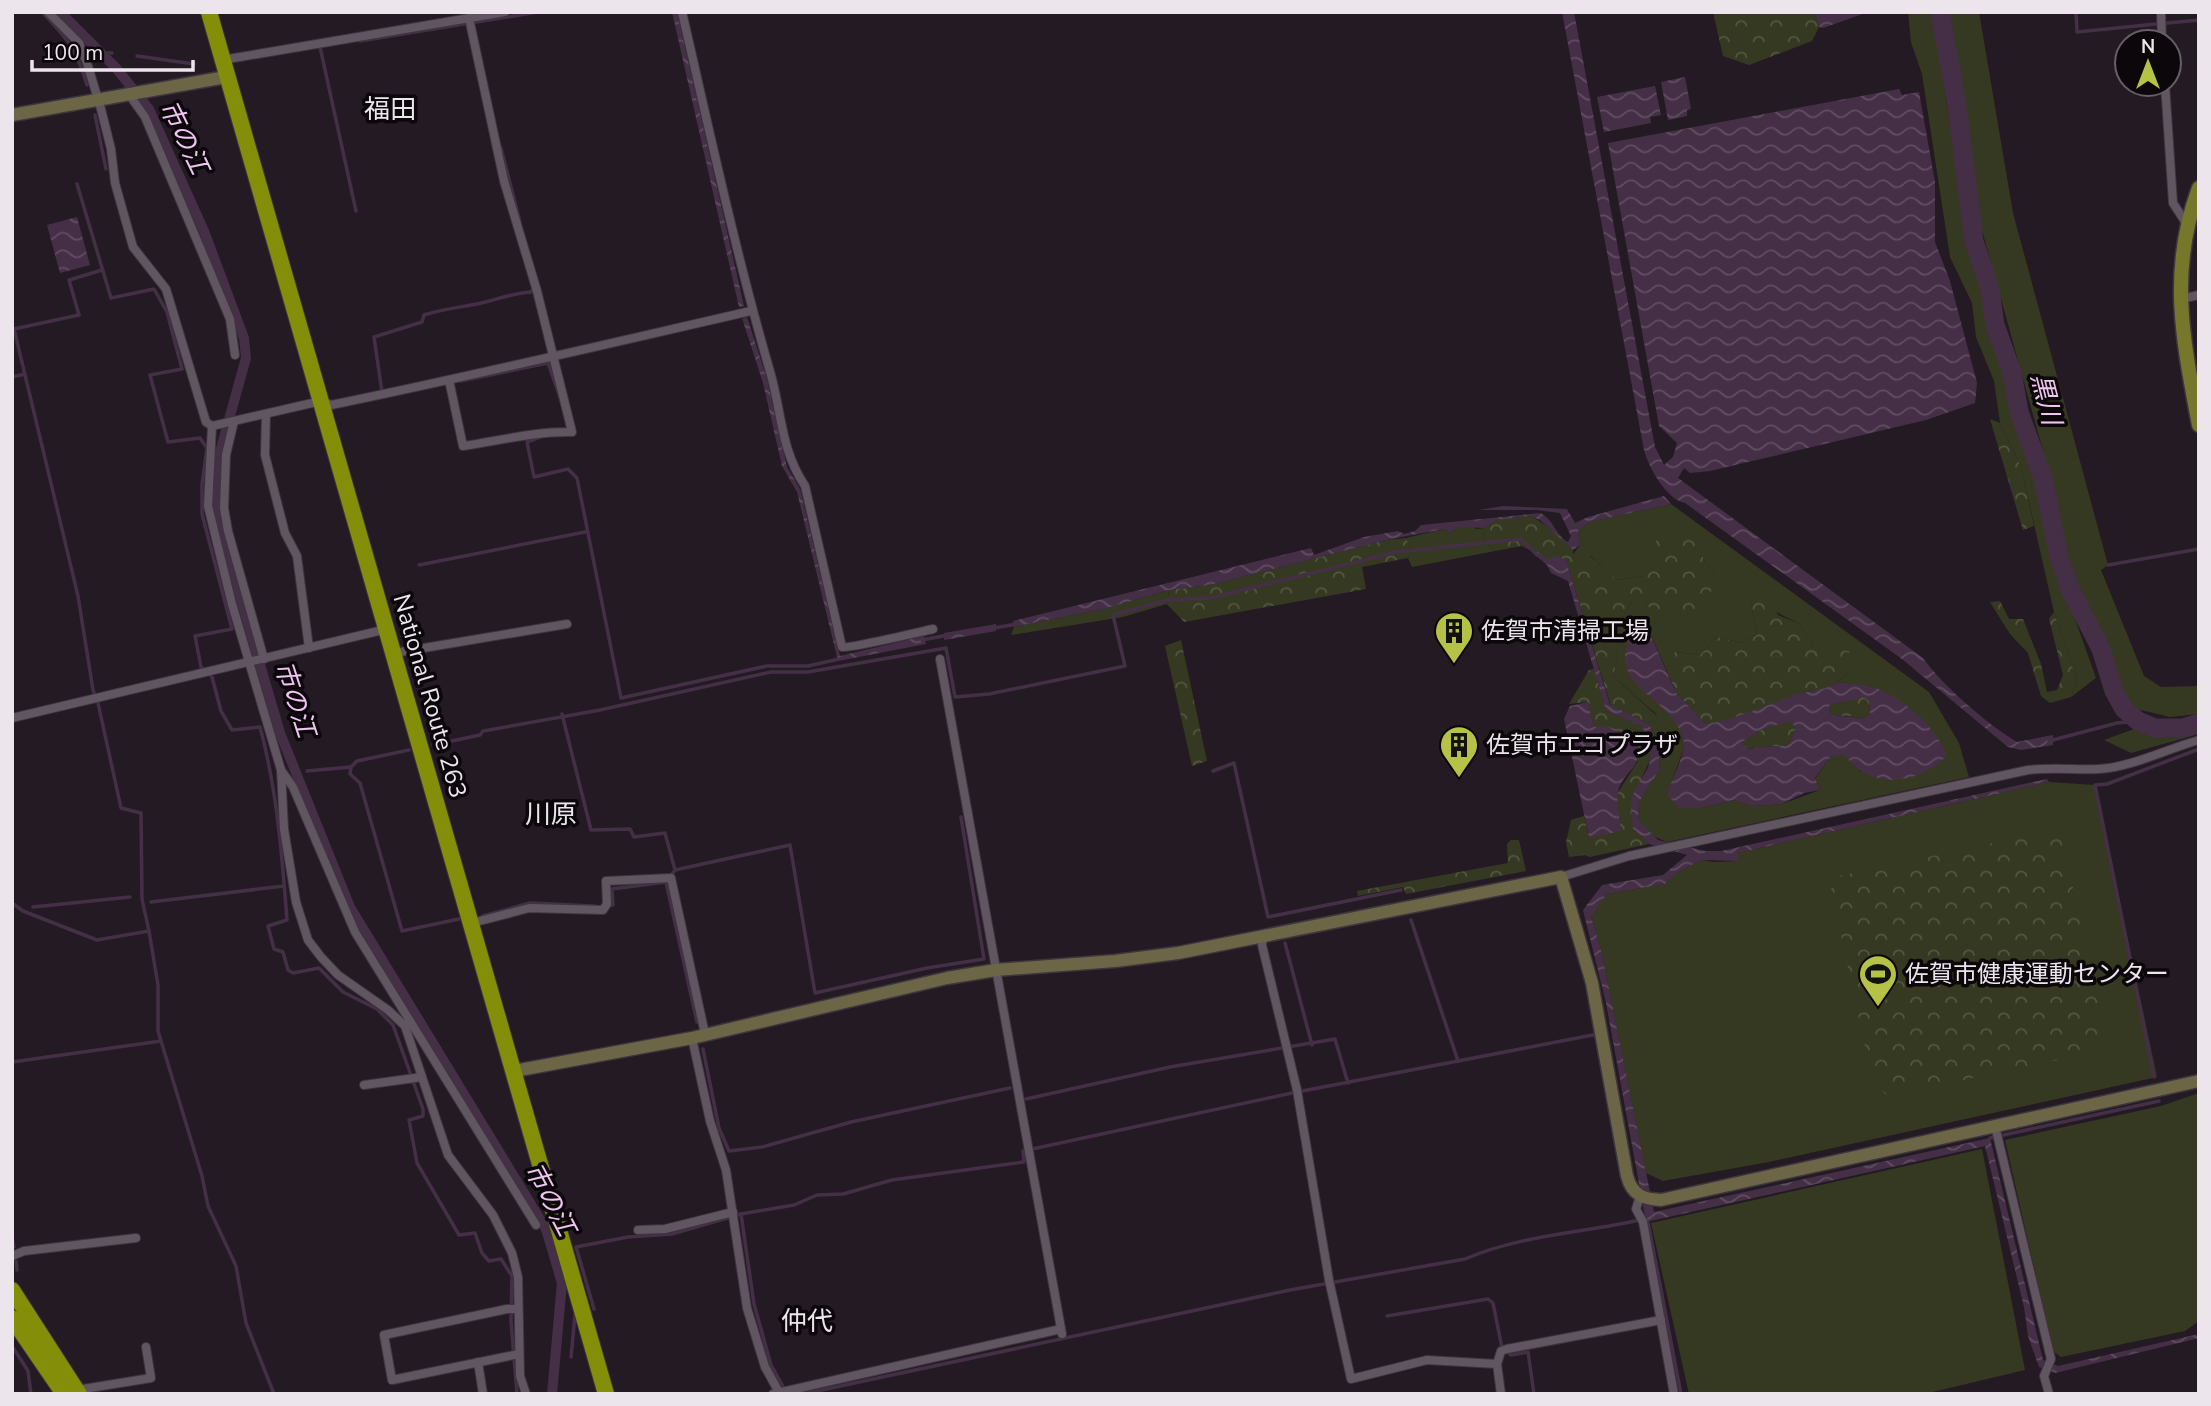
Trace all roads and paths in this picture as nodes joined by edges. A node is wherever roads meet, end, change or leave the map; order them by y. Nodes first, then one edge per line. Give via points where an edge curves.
1 (48, 12) edge
2 (209, 12) edge
3 (505, 12) edge
4 (682, 12) edge
5 (469, 23) junction
6 (222, 60) junction
7 (226, 77) junction
8 (128, 93) junction
9 (98, 98) junction
10 (2166, 98) edge
11 (12, 115) edge
12 (2199, 188) edge
13 (2186, 223) junction
14 (2199, 295) edge
15 (2180, 299) junction
16 (746, 312) junction
17 (234, 355) dead end
18 (550, 356) junction
19 (450, 384) junction
20 (321, 401) junction
21 (266, 414) junction
22 (234, 421) junction
23 (216, 425) junction
24 (2199, 425) edge
25 (567, 624) dead end
26 (387, 629) junction
27 (933, 629) dead end
28 (309, 648) junction
29 (394, 653) junction
30 (264, 659) junction
31 (940, 659) dead end
32 (249, 663) junction
33 (12, 718) edge
34 (2199, 740) edge
35 (281, 770) junction
36 (1561, 877) junction
37 (472, 923) junction
38 (1263, 935) junction
39 (996, 970) junction
40 (698, 1036) junction
41 (514, 1071) junction
42 (416, 1077) junction
43 (2199, 1081) edge
44 (364, 1085) dead end
45 (1996, 1133) junction
46 (1640, 1196) junction
47 (733, 1215) junction
48 (536, 1225) dead end
49 (638, 1230) dead end
50 (136, 1238) dead end
51 (12, 1256) edge
52 (12, 1290) edge
53 (517, 1309) junction
54 (12, 1318) edge
55 (1661, 1320) junction
56 (146, 1348) dead end
57 (519, 1354) junction
58 (478, 1362) junction
59 (1496, 1364) junction
60 (73, 1392) edge
61 (781, 1393) edge
62 (483, 1394) edge
63 (526, 1394) edge
64 (606, 1394) edge
65 (1500, 1394) edge
66 (1674, 1394) edge
67 (2049, 1394) edge

1 - 9 street via 79,43
2 - 6 highway, National Route 263
3 - 5 street
4 - 16 street
5 - 6 street
5 - 18 street via 483,96 537,291
6 - 7 highway, National Route 263
7 - 8 street
7 - 20 highway, National Route 263
8 - 9 street
8 - 17 street via 145,117 230,318
9 - 11 street
9 - 23 street via 133,247 166,289 206,422
10 - 13 street via 2173,203
12 - 13 main road
13 - 15 main road
14 - 15 street
15 - 24 main road via 2184,349
16 - 18 street
16 - 27 street via 771,378 790,464 805,486 842,646 847,649
18 - 19 street
18 - 19 street via 572,432 549,431 463,446
19 - 20 street via 331,405
20 - 21 street
20 - 26 highway, National Route 263
21 - 22 street
21 - 28 street via 265,455 285,533 297,556
22 - 23 street
22 - 30 street via 226,455 224,508
23 - 32 street via 208,506
25 - 29 street
26 - 28 street
26 - 29 highway, National Route 263
28 - 30 street
29 - 37 highway, National Route 263
30 - 32 street
31 - 39 street
32 - 33 street
32 - 35 street
34 - 36 street via 2099,769 2060,766 2028,770 1665,848
35 - 42 street via 291,876 308,940 338,975 405,1026
35 - 48 street via 293,787 355,932
36 - 38 street
36 - 46 street via 1578,929 1601,1033 1626,1177
37 - 40 street via 529,908 605,907 607,881 667,878
37 - 41 highway, National Route 263
38 - 39 street via 1128,960
38 - 59 street via 1298,1093 1351,1379 1427,1360
39 - 40 street
39 - 61 street via 1062,1331
40 - 41 street
40 - 47 street via 710,1121 726,1170
41 - 64 highway, National Route 263
42 - 44 street
42 - 53 street via 448,1155 493,1214 512,1253 518,1277
43 - 45 street
45 - 46 street via 1656,1199
45 - 67 street via 2050,1361 2046,1372
46 - 55 street via 1636,1209
47 - 49 street via 665,1230
47 - 61 street via 747,1308 765,1367
50 - 51 street
52 - 60 highway
53 - 57 street
53 - 58 street via 384,1335 392,1380
54 - 60 highway
55 - 59 street via 1504,1350
55 - 66 street
56 - 60 street via 151,1378
57 - 58 street
57 - 63 street
58 - 62 street
59 - 65 street

